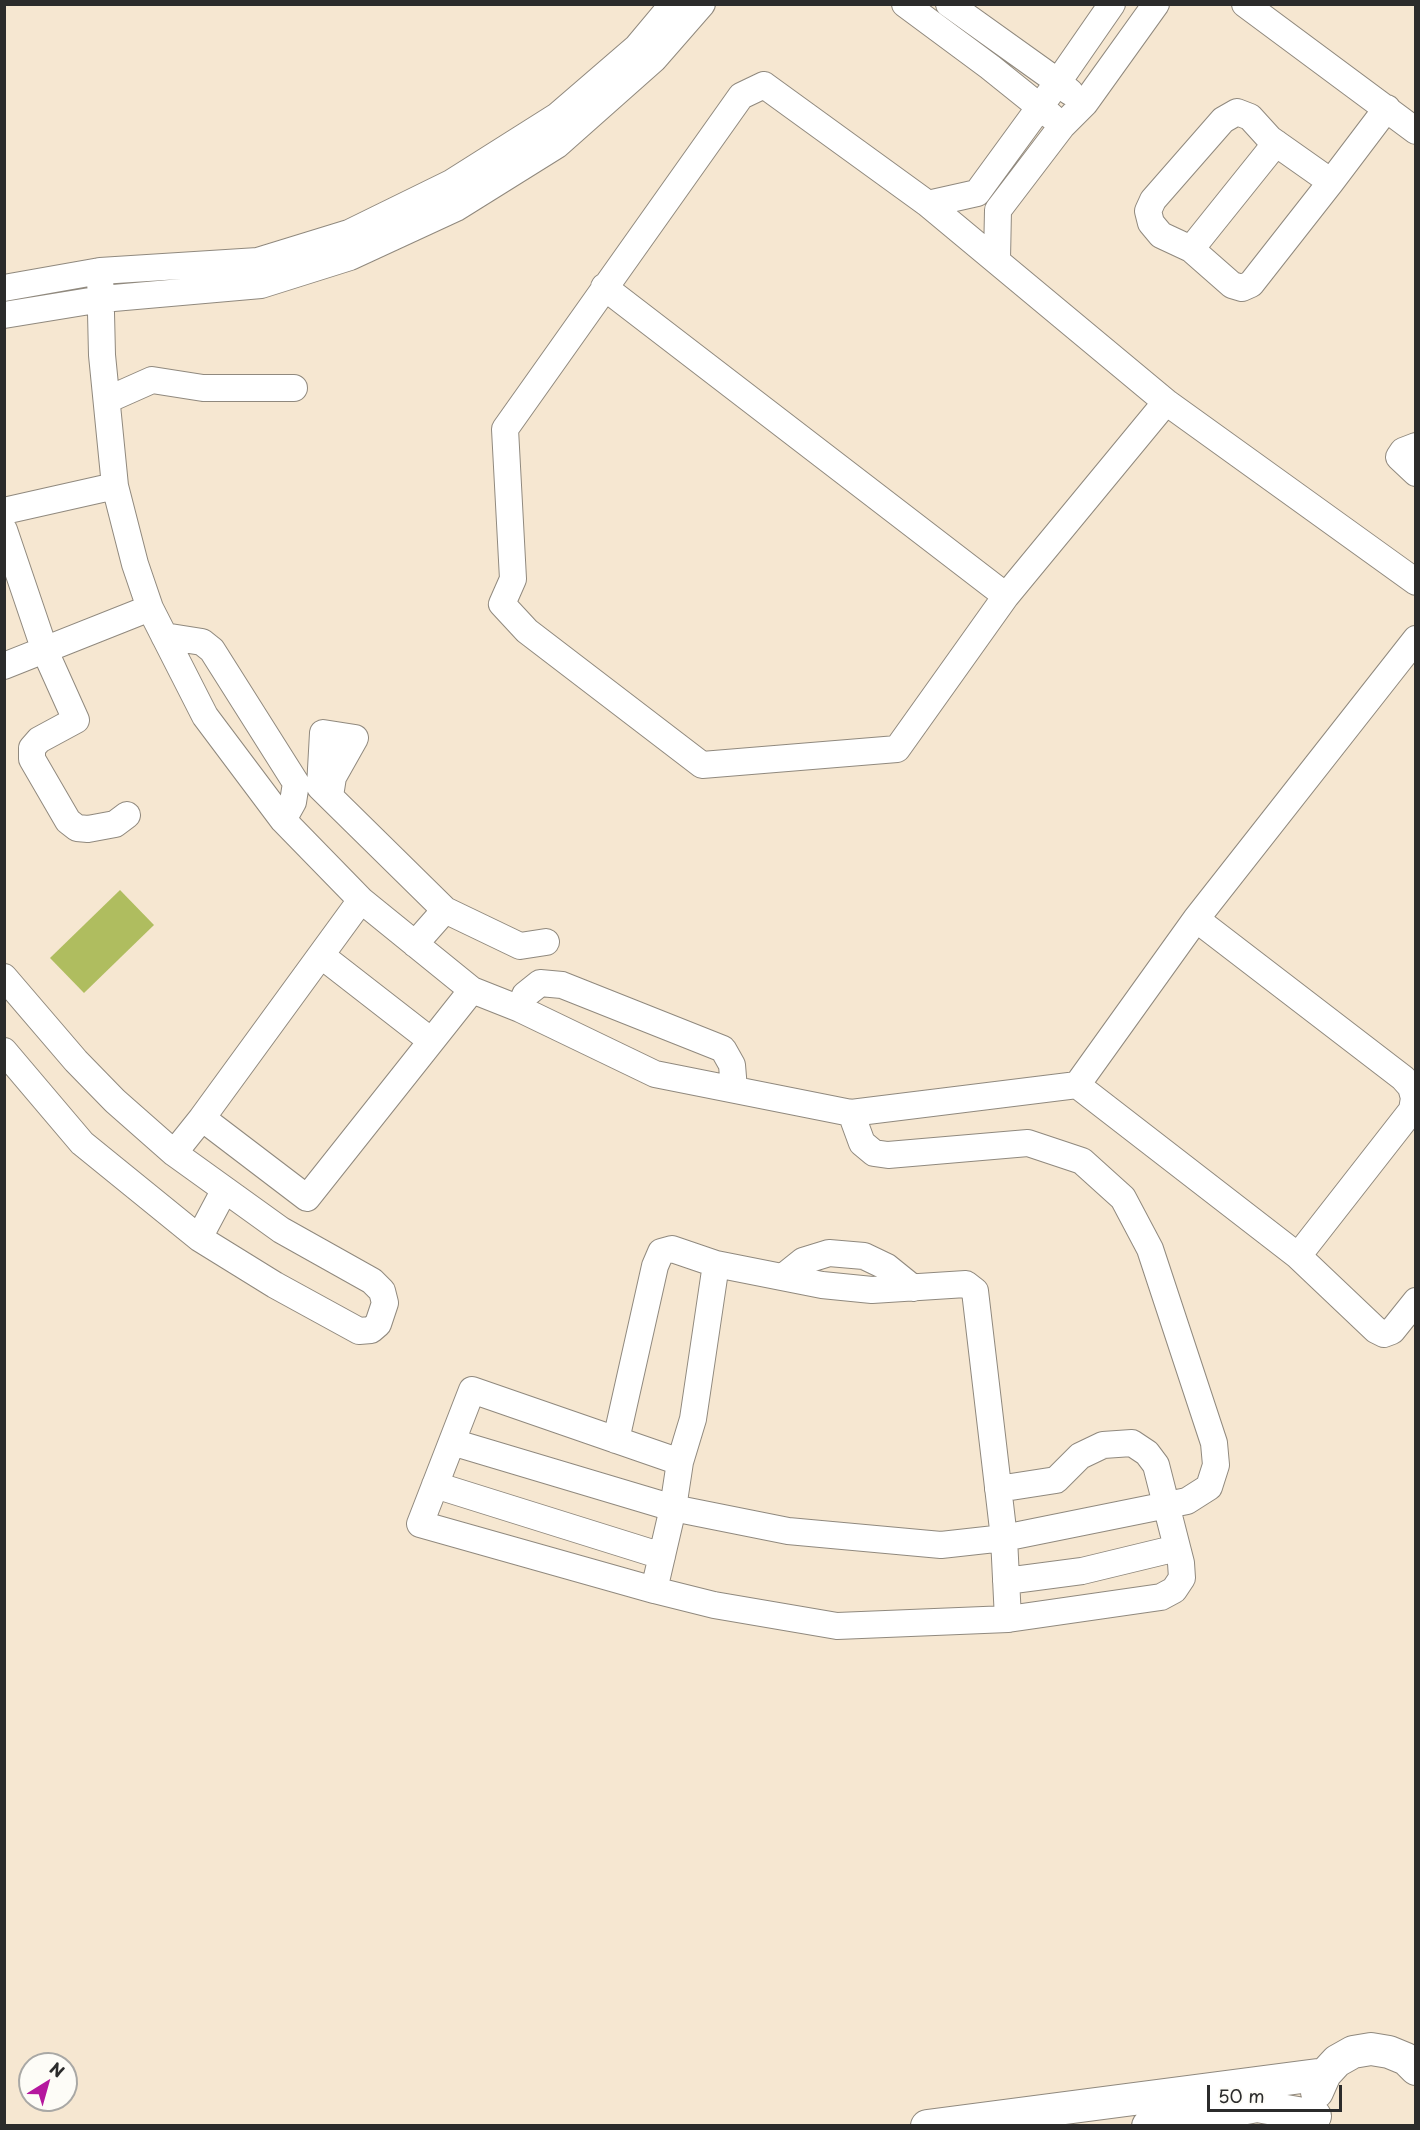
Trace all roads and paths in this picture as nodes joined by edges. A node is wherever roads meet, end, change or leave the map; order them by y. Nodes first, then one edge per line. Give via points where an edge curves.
1 (673, 4) edge
2 (702, 4) edge
3 (905, 4) edge
4 (949, 4) edge
5 (1112, 4) edge
6 (1156, 4) edge
7 (1245, 4) edge
8 (1058, 82) junction
9 (1085, 103) junction
10 (1039, 105) junction
11 (1387, 108) junction
12 (1062, 126) junction
13 (1416, 131) edge
14 (1276, 143) junction
15 (1331, 182) junction
16 (977, 193) junction
17 (928, 204) junction
18 (998, 210) junction
19 (1191, 249) junction
20 (998, 259) junction
21 (100, 271) junction
22 (604, 287) junction
23 (4, 288) edge
24 (102, 299) junction
25 (4, 315) edge
26 (294, 388) dead end
27 (106, 400) junction
28 (1166, 402) junction
29 (1416, 446) edge
30 (1416, 473) edge
31 (114, 486) junction
32 (4, 511) edge
33 (4, 531) edge
34 (1416, 582) edge
35 (1005, 596) junction
36 (150, 608) junction
37 (164, 636) junction
38 (1416, 639) edge
39 (45, 651) junction
40 (4, 666) edge
41 (330, 796) junction
42 (127, 815) dead end
43 (283, 820) junction
44 (361, 900) junction
45 (445, 910) junction
46 (1196, 919) junction
47 (546, 942) dead end
48 (415, 944) junction
49 (322, 956) junction
50 (4, 977) edge
51 (472, 990) junction
52 (520, 1009) junction
53 (430, 1040) junction
54 (4, 1051) edge
55 (1077, 1086) junction
56 (734, 1089) junction
57 (851, 1113) junction
58 (202, 1118) junction
59 (174, 1153) junction
60 (224, 1191) junction
61 (307, 1198) junction
62 (281, 1230) junction
63 (199, 1238) junction
64 (1298, 1256) junction
65 (716, 1264) junction
66 (783, 1277) junction
67 (912, 1288) junction
68 (1413, 1310) edge
69 (616, 1440) junction
70 (452, 1442) junction
71 (680, 1462) junction
72 (435, 1485) junction
73 (998, 1489) junction
74 (1167, 1505) junction
75 (673, 1508) junction
76 (1004, 1538) junction
77 (1177, 1548) junction
78 (662, 1556) junction
79 (1006, 1581) junction
80 (654, 1590) junction
81 (1008, 1619) junction
82 (1412, 2062) edge
83 (1325, 2074) junction
84 (1317, 2121) edge
85 (927, 2126) edge
86 (1148, 2126) edge

1 - 21 street via 637,47 557,116 451,183 349,233 258,261
2 - 24 street via 654,59 557,145 456,208 350,257 261,285
3 - 10 street
4 - 8 street
5 - 8 street
6 - 9 street
7 - 11 street
8 - 9 street
8 - 10 street
9 - 12 street
10 - 12 street
10 - 16 street
11 - 13 street
11 - 15 street
12 - 18 street
14 - 15 street
14 - 19 street
14 - 19 street via 1250,117 1237,112 1228,115 1153,200 1148,211 1151,223 1161,235
15 - 19 street via 1251,284 1242,288 1232,285
16 - 17 street
16 - 18 street
17 - 20 street
17 - 22 street via 764,85 741,96
18 - 20 street
20 - 28 street
21 - 23 street
21 - 24 street
22 - 35 street
22 - 35 street via 505,429 513,579 502,604 537,638 702,765 897,749
24 - 25 street
24 - 27 street
26 - 27 street via 203,388 152,380
27 - 31 street
28 - 34 street
28 - 35 street
29 - 30 street via 1399,457
31 - 32 street
31 - 36 street
33 - 39 street
36 - 37 street
36 - 39 street
37 - 43 street via 205,716
37 - 43 street via 202,642 212,650 296,783 293,802
38 - 46 street
39 - 40 street
39 - 42 street via 76,720 39,740 32,748 32,759 68,821 77,828 115,824
41 - 41 street via 320,787 323,733 355,738 333,777
41 - 45 street
43 - 44 street
44 - 48 street
44 - 49 street
45 - 47 street via 520,946
45 - 48 street
46 - 55 street
46 - 64 street via 1411,1087 1412,1110
48 - 51 street
49 - 53 street
49 - 58 street
50 - 59 street via 76,1061
51 - 52 street
51 - 53 street
52 - 56 street via 655,1074
52 - 56 street via 525,994 540,983 562,985 723,1049 732,1065
53 - 61 street
54 - 63 street via 82,1143
55 - 57 street
55 - 64 street
56 - 57 street
57 - 74 street via 862,1143 874,1153 1028,1143 1082,1161 1123,1198 1150,1249 1214,1443 1216,1465 1209,1487 1187,1501
58 - 59 street
58 - 61 street
59 - 60 street
60 - 62 street
60 - 63 street
61 - 62 street
62 - 63 street via 372,1281 382,1291 385,1303 371,1330 359,1331
64 - 68 street via 1384,1334
65 - 66 street
65 - 69 street via 672,1249 661,1252
65 - 71 street via 693,1419
66 - 67 street via 872,1290
66 - 67 street via 803,1261 829,1253 864,1256 887,1267
67 - 73 street via 966,1284 975,1291
69 - 70 street via 472,1390
69 - 71 street
70 - 72 street
70 - 75 street
71 - 75 street
72 - 78 street
72 - 80 street via 420,1524
73 - 74 street via 1056,1480 1080,1455 1103,1445 1132,1443 1148,1453 1156,1465
73 - 76 street
74 - 76 street
74 - 77 street
75 - 76 street via 788,1531 941,1545
75 - 78 street
76 - 79 street
77 - 79 street via 1082,1571
77 - 81 street via 1182,1578 1174,1590 1161,1597
78 - 80 street
79 - 81 street
80 - 81 street via 714,1605 837,1626
82 - 83 main road via 1371,2049 1353,2052
83 - 84 main road via 1318,2087
83 - 85 main road
84 - 86 main road via 1257,2106

